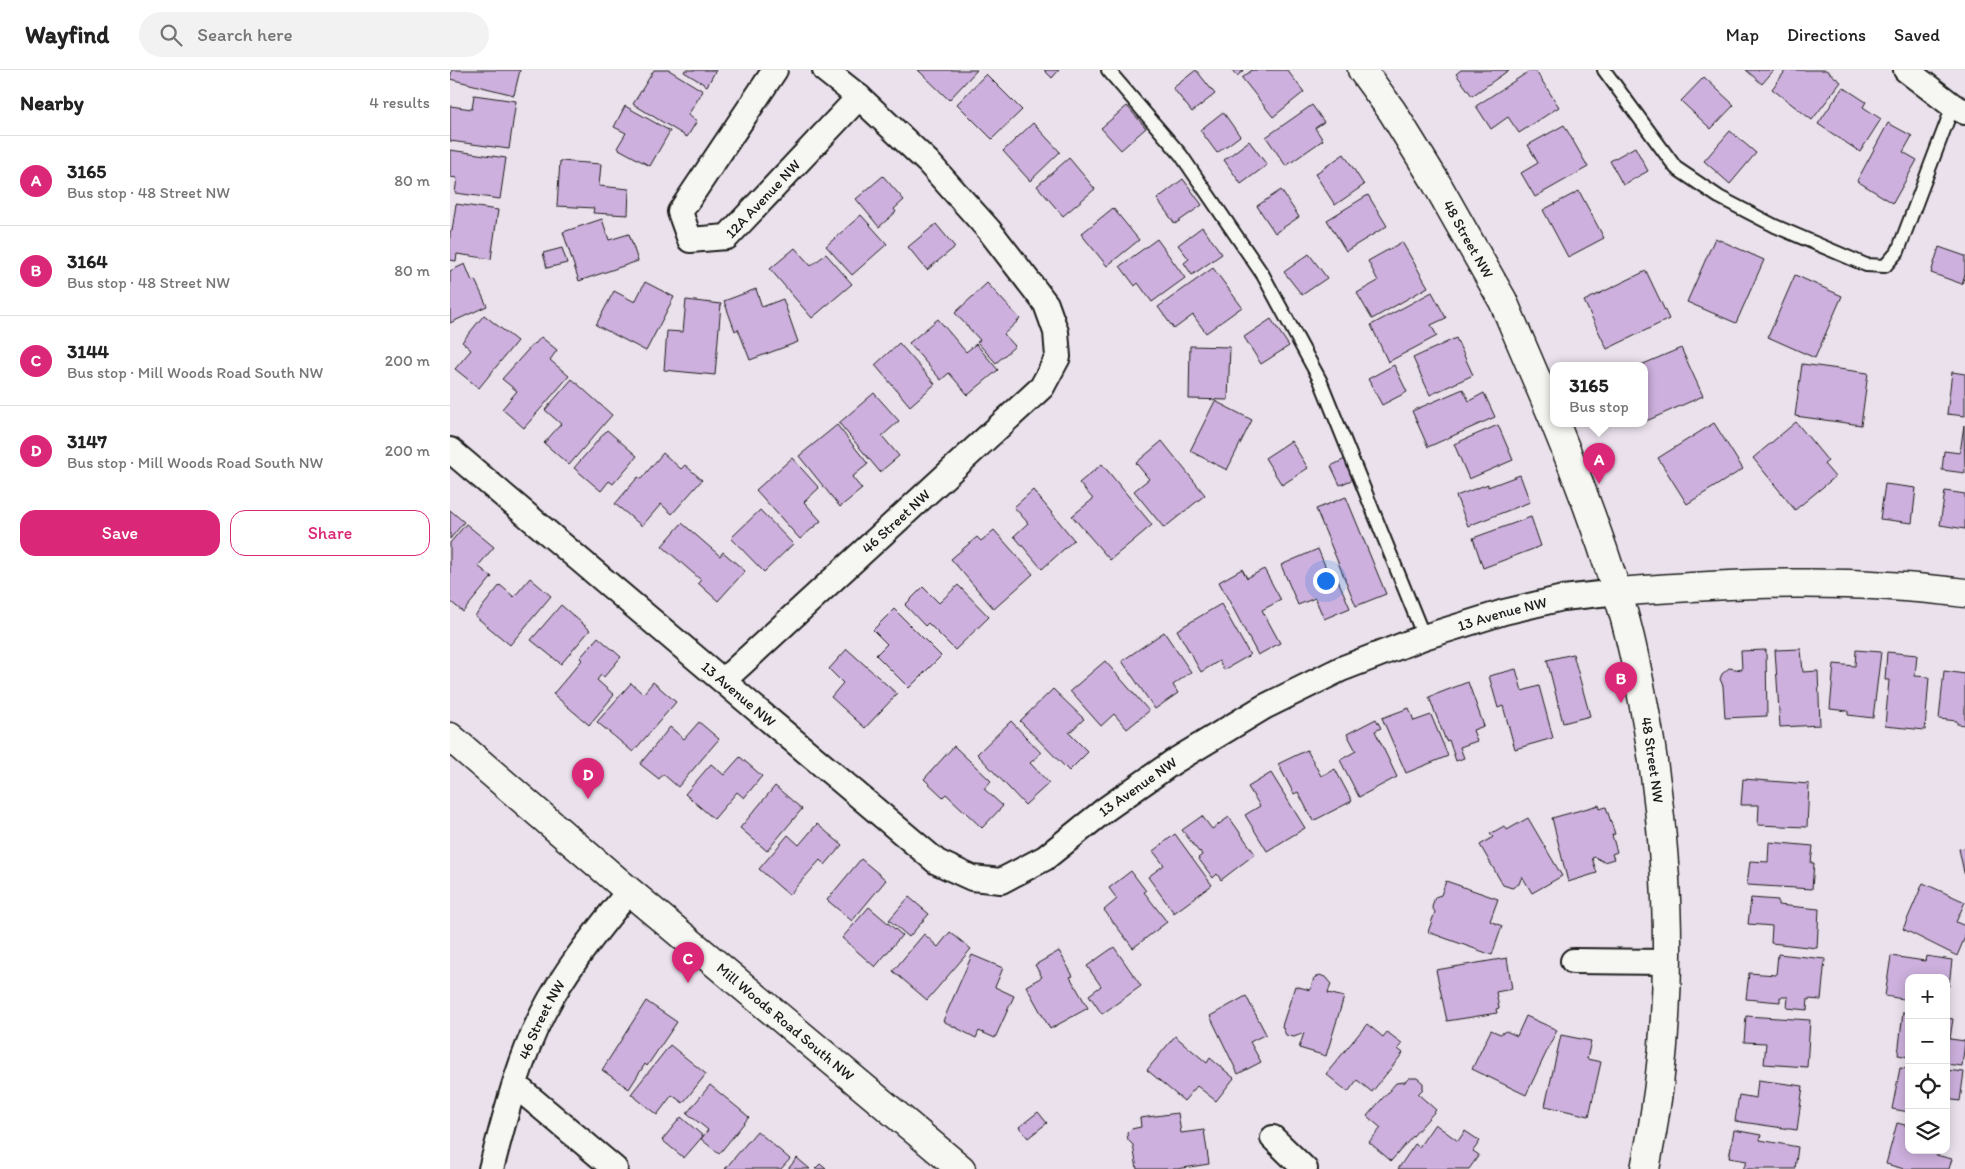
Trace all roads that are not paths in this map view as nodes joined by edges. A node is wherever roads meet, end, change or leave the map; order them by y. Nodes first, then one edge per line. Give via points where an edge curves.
1 (775, 70) edge
2 (825, 70) edge
3 (1108, 70) edge
4 (1362, 70) edge
5 (1604, 70) edge
6 (1906, 70) edge
7 (859, 97) junction
8 (1959, 109) edge
9 (1550, 413) edge
10 (1556, 427) edge
11 (450, 450) edge
12 (1618, 592) junction
13 (1965, 593) edge
14 (1424, 637) junction
15 (724, 680) junction
16 (450, 737) edge
17 (629, 891) junction
18 (1572, 961) dead end
19 (1667, 962) junction
20 (515, 1085) junction
21 (1273, 1138) dead end
22 (490, 1169) edge
23 (615, 1169) edge
24 (961, 1169) edge
25 (1304, 1169) edge
26 (1645, 1169) edge

1 - 7 street, 12A Avenue NW via 680,212 690,240 728,237
2 - 7 street
3 - 14 lane via 1181,155 1264,275 1320,380
4 - 9 street, 48 Street NW via 1434,179 1503,301
5 - 8 lane via 1676,168 1718,197 1775,226 1866,265 1885,266 1898,251
6 - 8 street
7 - 15 street, 46 Street NW via 928,162 989,230 1046,304 1056,332 1058,357 1042,387
10 - 12 street, 48 Street NW
11 - 15 street, 13 Avenue NW
12 - 13 street, 13 Avenue NW via 1835,583 1920,587
12 - 14 street, 13 Avenue NW via 1536,604
12 - 19 street, 48 Street NW via 1640,682 1658,789
14 - 15 street, 13 Avenue NW via 1341,669 1264,708 1173,762 1106,809 1045,858 1001,881 972,878 937,862
16 - 17 street, Mill Woods Road South NW
17 - 20 street, 46 Street NW via 568,970 555,992 532,1038
17 - 24 street, Mill Woods Road South NW
18 - 19 street
19 - 26 street, 48 Street NW via 1659,1085
20 - 22 street, 46 Street NW
20 - 23 street
21 - 25 street

